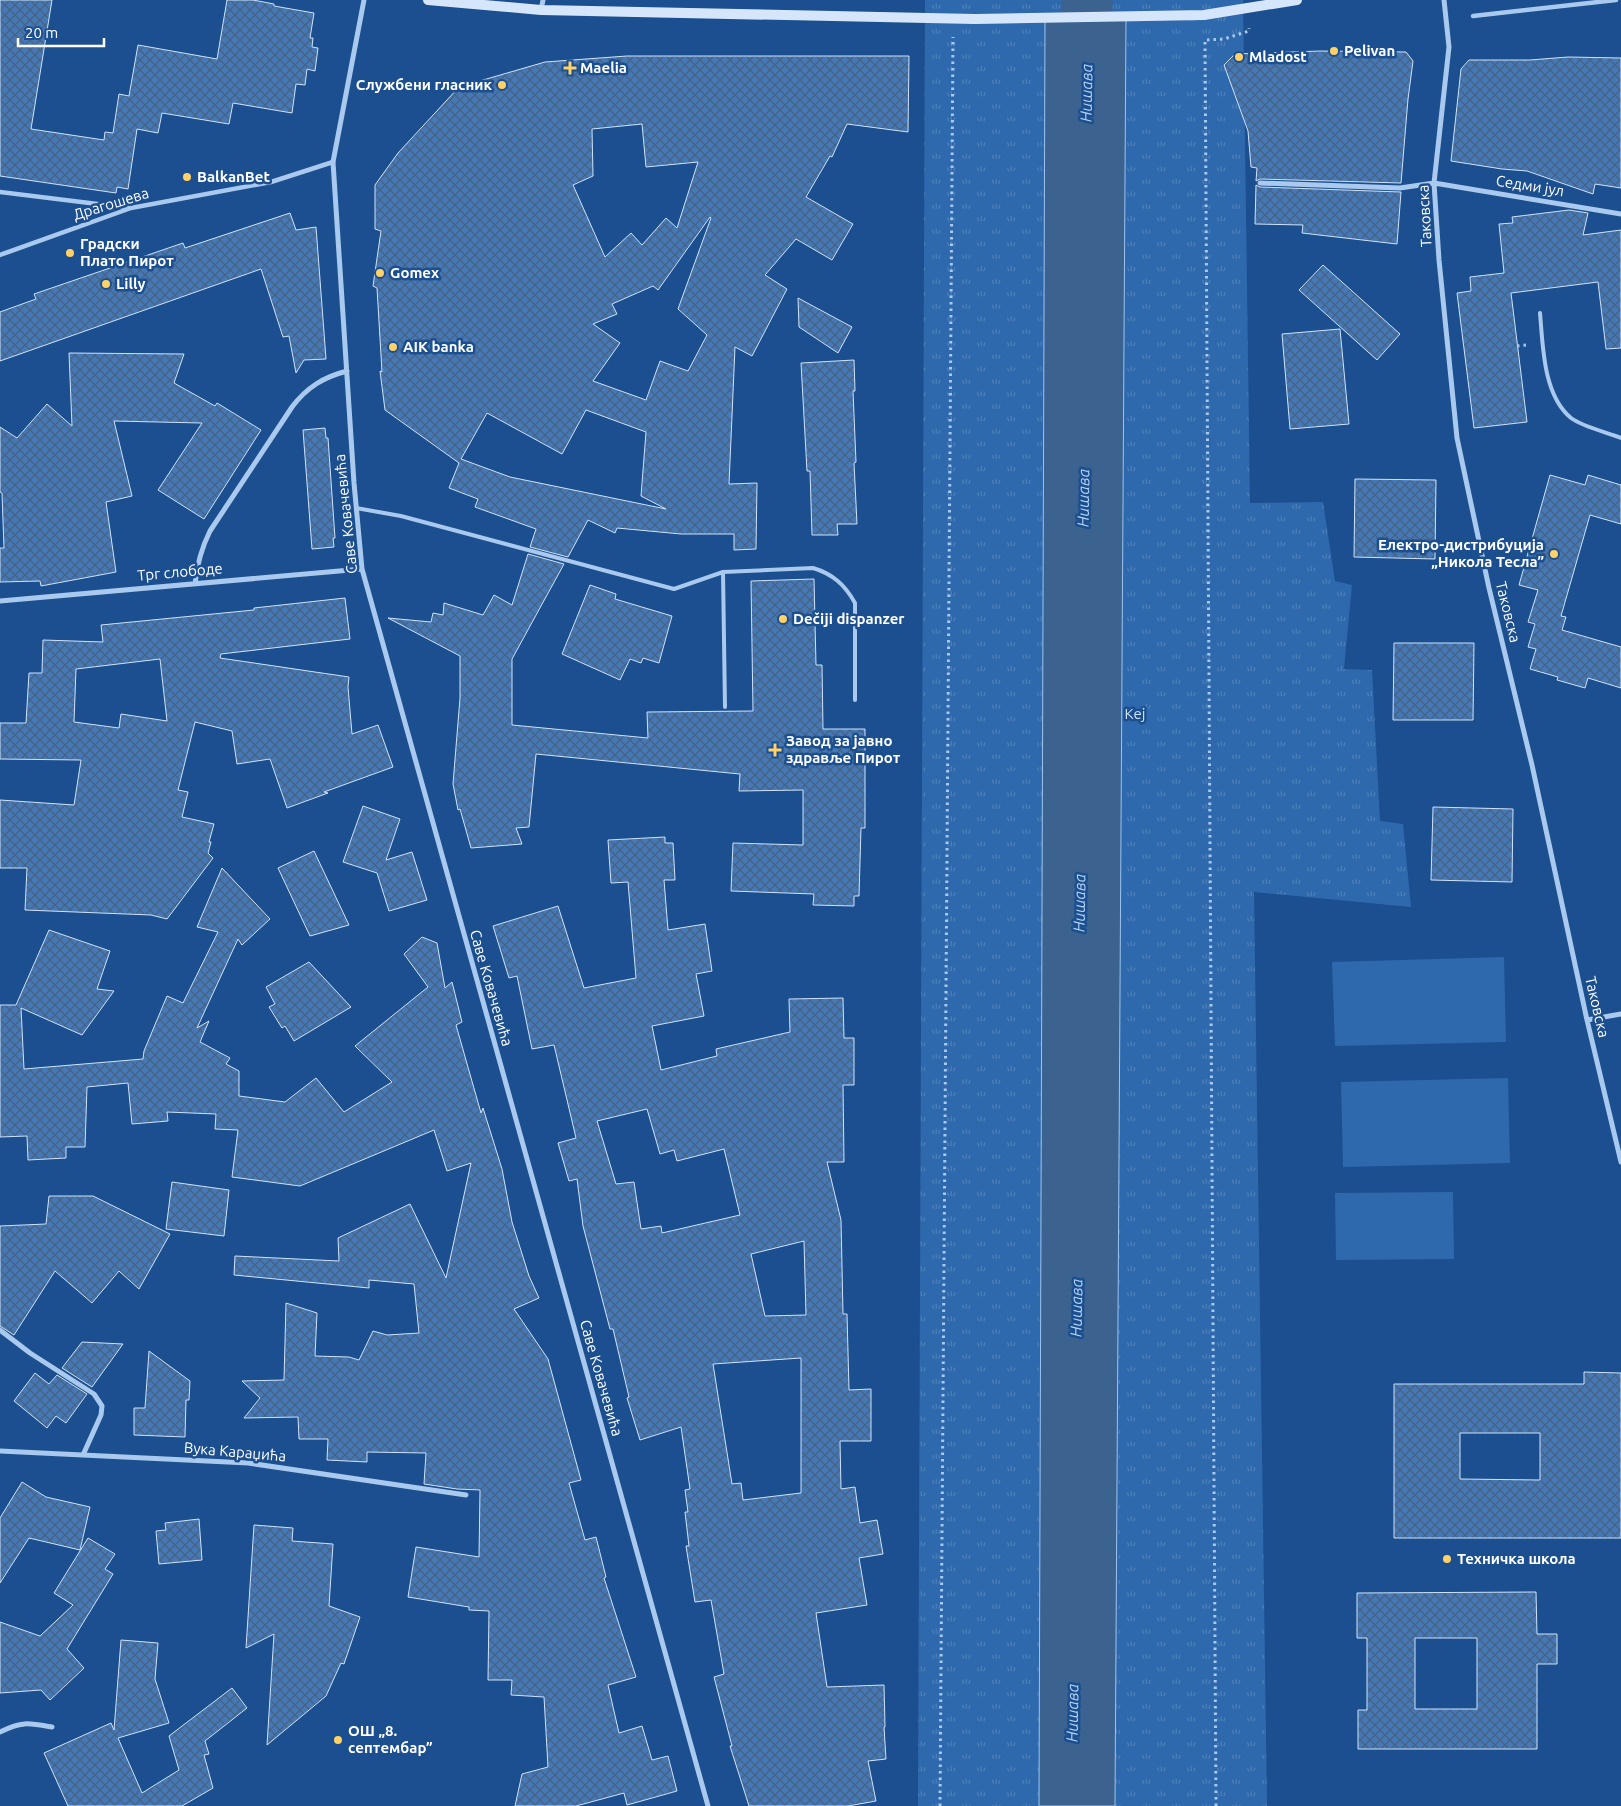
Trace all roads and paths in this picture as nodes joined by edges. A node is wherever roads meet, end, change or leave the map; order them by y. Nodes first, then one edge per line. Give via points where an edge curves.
1 (364, 0) edge
2 (428, 0) edge
3 (1297, 0) edge
4 (1444, 0) edge
5 (1616, 0) edge
6 (542, 5) edge
7 (1250, 8) junction
8 (1473, 16) dead end
9 (953, 32) dead end
10 (334, 162) junction
11 (1260, 182) dead end
12 (1434, 183) junction
13 (0, 192) edge
14 (131, 208) junction
15 (1621, 214) edge
16 (0, 255) edge
17 (1540, 313) dead end
18 (347, 371) junction
19 (1621, 438) edge
20 (356, 508) junction
21 (362, 569) junction
22 (723, 572) junction
23 (195, 584) junction
24 (0, 600) edge
25 (855, 700) dead end
26 (725, 707) dead end
27 (1621, 1014) edge
28 (1586, 1020) junction
29 (1621, 1162) edge
30 (0, 1330) edge
31 (0, 1451) edge
32 (83, 1455) junction
33 (466, 1495) dead end
34 (52, 1727) dead end
35 (0, 1732) edge
36 (708, 1806) edge
37 (940, 1806) edge
38 (1216, 1806) edge

1 - 10 street
2 - 6 main road
3 - 7 main road
4 - 12 street, Таковска via 1449,47
5 - 8 street
6 - 7 main road via 975,19 1204,15
7 - 38 path via 1249,31 1224,39 1205,40
9 - 37 path
10 - 14 street, Драгошева via 271,182
10 - 18 street, Саве Ковачевића
11 - 12 street, Седми јул via 1400,188
12 - 15 street, Седми јул
12 - 28 street, Таковска via 1457,438
13 - 14 street
14 - 16 street, Драгошева
17 - 19 lane via 1550,385 1556,401 1571,418
18 - 20 street, Саве Ковачевића
18 - 23 street via 320,381 292,407 210,531 197,564
20 - 21 street, Саве Ковачевића
20 - 22 lane via 401,516 674,589
21 - 23 street, Трг слободе
21 - 36 street, Саве Ковачевића
22 - 25 lane via 813,568 838,580 855,603
22 - 26 lane
23 - 24 street, Трг слободе
27 - 28 street
28 - 29 street, Таковска
30 - 32 street via 94,1394 102,1406 101,1416
31 - 32 street, Вука Караџића
32 - 33 street, Вука Караџића via 248,1463
34 - 35 street via 15,1724

